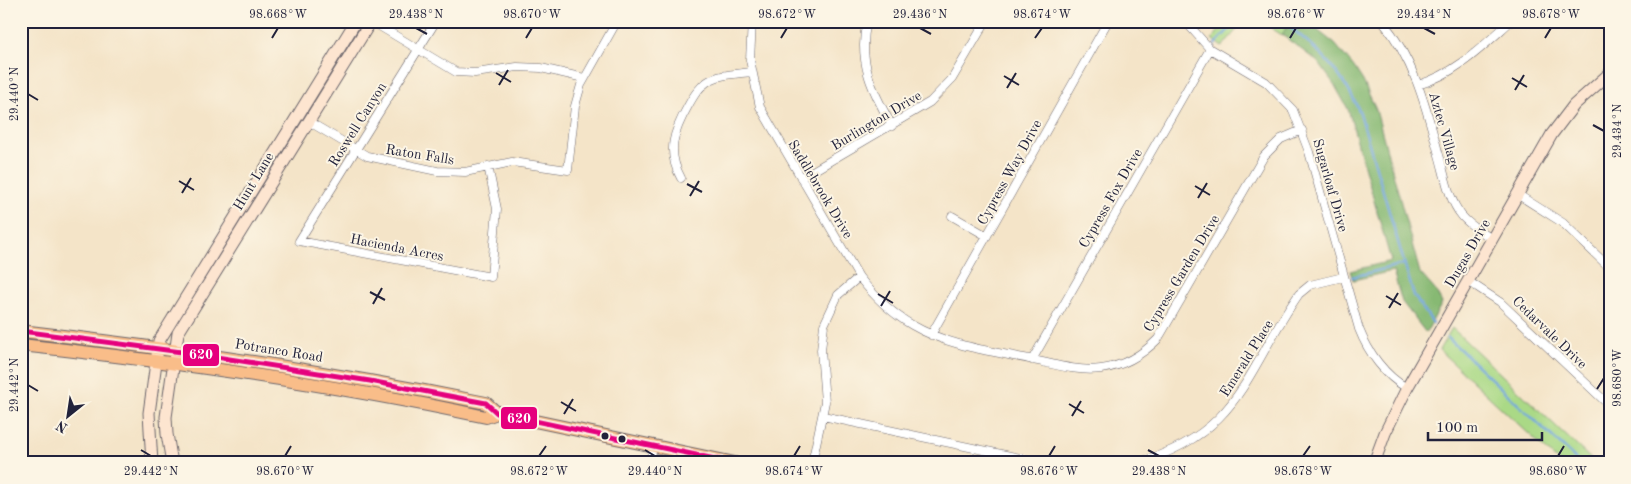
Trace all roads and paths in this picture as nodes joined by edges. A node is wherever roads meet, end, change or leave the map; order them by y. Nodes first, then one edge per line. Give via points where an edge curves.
1 (356, 21) edge
2 (370, 21) edge
3 (436, 21) edge
4 (616, 21) edge
5 (752, 21) edge
6 (867, 21) edge
7 (986, 21) edge
8 (1108, 21) edge
9 (1185, 21) edge
10 (1382, 21) edge
11 (1512, 21) edge
12 (1210, 49) junction
13 (418, 50) junction
14 (751, 72) junction
15 (1610, 74) edge
16 (584, 78) junction
17 (1418, 85) junction
18 (308, 121) junction
19 (892, 126) junction
20 (1302, 130) junction
21 (356, 150) junction
22 (488, 166) junction
23 (681, 178) dead end
24 (801, 178) junction
25 (1518, 194) junction
26 (238, 211) junction
27 (952, 216) dead end
28 (987, 236) junction
29 (1492, 239) junction
30 (299, 241) joint
31 (219, 265) junction
32 (1610, 268) edge
33 (859, 277) junction
34 (1343, 277) junction
35 (1468, 281) junction
36 (23, 332) edge
37 (931, 335) junction
38 (21, 345) edge
39 (156, 354) junction
40 (174, 356) junction
41 (1032, 360) junction
42 (291, 366) junction
43 (288, 380) junction
44 (369, 380) junction
45 (304, 382) junction
46 (1407, 388) junction
47 (379, 395) junction
48 (465, 399) junction
49 (1610, 406) edge
50 (497, 413) junction
51 (823, 416) junction
52 (653, 446) junction
53 (152, 463) edge
54 (172, 463) edge
55 (650, 463) edge
56 (736, 463) edge
57 (812, 463) edge
58 (1044, 463) edge
59 (1136, 463) edge
60 (1374, 463) edge

1 - 26 main road, Hunt Lane
2 - 13 street
2 - 18 main road, Hunt Lane
3 - 13 street, Roswell Canyon
4 - 16 street
5 - 14 street, Saddlebrook Drive
6 - 19 street via 866,72 873,93
7 - 19 street, Burlington Drive via 947,86 930,102
8 - 28 street, Cypress Way Drive
9 - 12 street, Sugarloaf Drive
10 - 17 street, Aztec Village via 1403,53
11 - 17 street via 1460,66
12 - 20 street, Sugarloaf Drive via 1275,89 1293,110
12 - 41 street, Cypress Fox Drive
13 - 16 street via 462,73 517,67 541,68
13 - 21 street, Roswell Canyon
14 - 23 street via 717,77 695,93 672,138 673,159
14 - 24 street, Saddlebrook Drive via 767,122
15 - 25 main road, Dugas Drive via 1583,96 1561,121
16 - 22 street, Raton Falls via 575,106 568,170 523,162
17 - 29 street, Aztec Village via 1448,189 1458,210 1466,221
18 - 21 street, Raton Falls
18 - 31 main road, Hunt Lane
19 - 24 street, Burlington Drive
20 - 34 street, Sugarloaf Drive
20 - 41 street, Cypress Garden Drive via 1281,139 1264,156 1168,325 1148,348 1126,363 1100,369 1078,369
21 - 22 street, Raton Falls via 379,160 437,171 465,172
21 - 30 street, Roswell Canyon
22 - 30 street, Hacienda Acres via 497,209 491,277
24 - 33 street, Saddlebrook Drive
25 - 29 main road, Dugas Drive
25 - 32 street via 1563,223
26 - 31 main road via 240,218 216,259
26 - 39 main road, Hunt Lane via 164,330
27 - 28 street
28 - 37 street, Cypress Way Drive
29 - 35 main road, Dugas Drive
31 - 40 main road, Hunt Lane via 180,329
33 - 37 street, Saddlebrook Drive via 888,308
33 - 51 street via 838,295 824,325 821,344 826,390
34 - 46 street, Sugarloaf Drive via 1363,340 1382,366
34 - 59 street, Emerald Place via 1314,284 1299,294 1242,391 1219,418 1184,443
35 - 46 main road, Dugas Drive
35 - 49 street, Cedarvale Drive via 1500,302
36 - 39 main road, Potranco Road
37 - 41 street, Cypress Garden Drive
38 - 39 main road, Potranco Road
39 - 40 main road, Potranco Road
39 - 53 main road, Hunt Lane via 149,413
40 - 42 main road, Potranco Road
40 - 43 main road, Potranco Road
40 - 54 main road, Hunt Lane via 166,417
42 - 43 main road
42 - 44 main road, Potranco Road
43 - 45 main road, Potranco Road
44 - 45 main road via 364,386 326,380
44 - 48 main road, Potranco Road
45 - 47 main road, Potranco Road
46 - 60 main road, Dugas Drive
47 - 48 main road via 406,395 459,405 464,404
47 - 50 main road, Potranco Road via 486,417
48 - 50 main road, Potranco Road via 486,403
50 - 52 main road, Potranco Road
51 - 57 street
51 - 58 street
52 - 55 street
52 - 56 main road, Potranco Road

